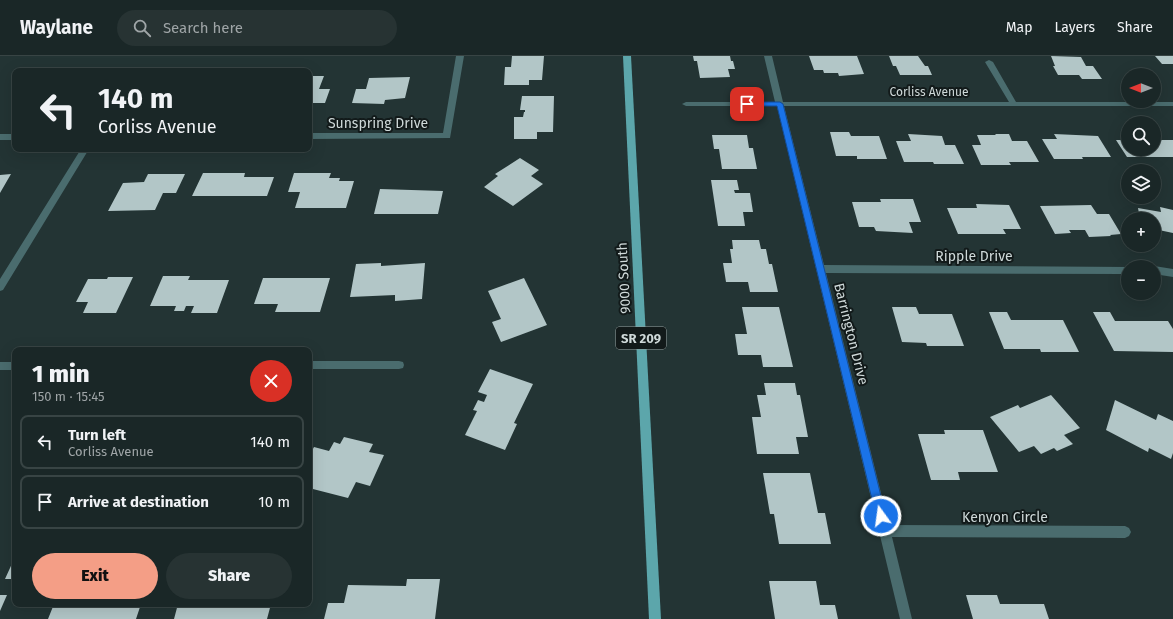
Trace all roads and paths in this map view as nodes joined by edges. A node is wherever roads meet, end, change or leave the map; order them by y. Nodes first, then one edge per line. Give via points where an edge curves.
1 (460, 56) edge
2 (627, 56) edge
3 (768, 56) edge
4 (989, 62) dead end
5 (686, 104) dead end
6 (780, 104) junction
7 (1014, 104) junction
8 (1173, 104) edge
9 (312, 136) edge
10 (0, 137) edge
11 (12, 137) edge
12 (83, 152) edge
13 (820, 269) junction
14 (1121, 270) edge
15 (1161, 271) edge
16 (1173, 273) edge
17 (0, 286) edge
18 (312, 365) edge
19 (398, 365) dead end
20 (0, 366) edge
21 (12, 366) edge
22 (885, 531) junction
23 (1125, 532) dead end
24 (655, 619) edge
25 (906, 619) edge

1 - 9 street, Sunspring Drive via 447,136
2 - 24 main road, 9000 South / SR 209
3 - 6 street, Barrington Drive
4 - 7 street
5 - 6 street, Corliss Avenue
6 - 7 street, Corliss Avenue
6 - 13 street, Barrington Drive
7 - 8 street, Corliss Avenue
10 - 11 street
12 - 17 street
13 - 14 street, Ripple Drive
13 - 22 street, Barrington Drive
15 - 16 street
18 - 19 street
20 - 21 street
22 - 23 street, Kenyon Circle
22 - 25 street, Barrington Drive

